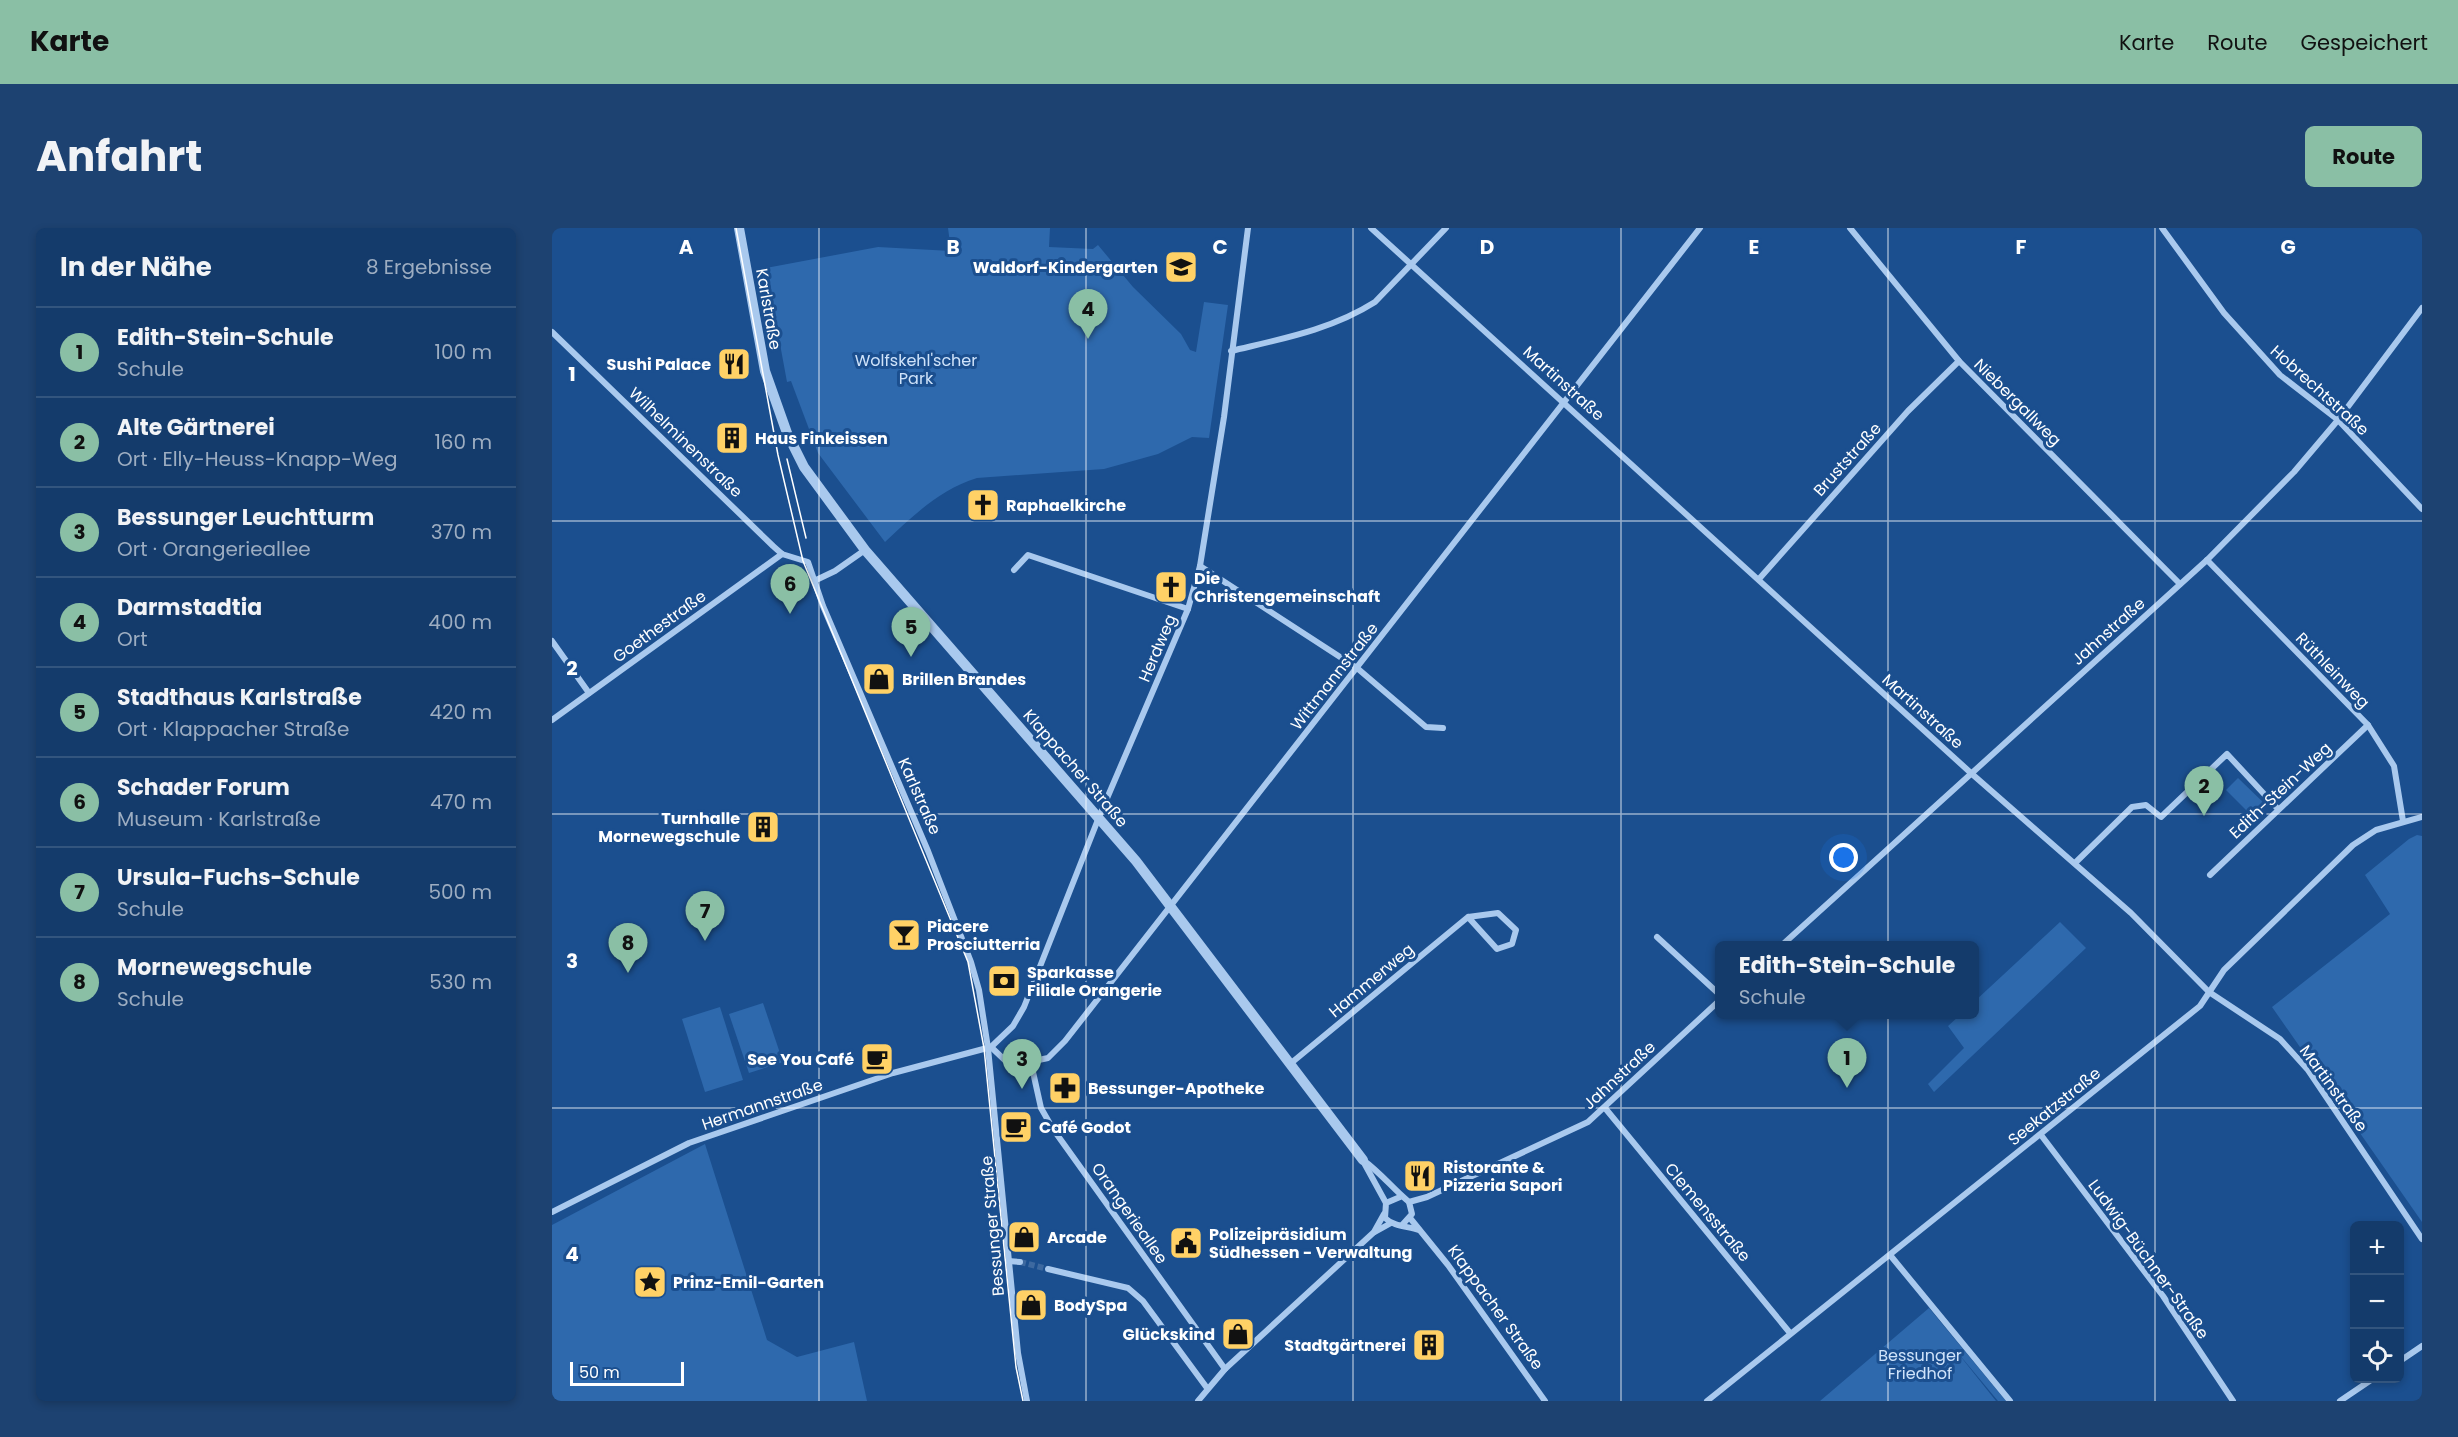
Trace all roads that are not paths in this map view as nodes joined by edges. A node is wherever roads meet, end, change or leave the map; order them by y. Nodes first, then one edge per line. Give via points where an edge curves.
1 (739, 228) edge
2 (1248, 228) edge
3 (1371, 228) edge
4 (1446, 228) edge
5 (1700, 228) edge
6 (1850, 228) edge
7 (2162, 228) edge
8 (1412, 265) junction
9 (2422, 308) edge
10 (552, 332) edge
11 (1231, 351) junction
12 (1959, 361) junction
13 (773, 395) joint
14 (1566, 402) junction
15 (2338, 420) junction
16 (2422, 509) edge
17 (865, 550) junction
18 (782, 554) junction
19 (2206, 560) junction
20 (808, 562) joint
21 (1200, 566) junction
22 (1014, 570) dead end
23 (1759, 579) junction
24 (814, 581) junction
25 (2180, 584) junction
26 (1188, 609) junction
27 (552, 641) edge
28 (1357, 669) junction
29 (589, 693) junction
30 (552, 720) edge
31 (2368, 725) junction
32 (1443, 728) dead end
33 (1972, 774) junction
34 (2277, 809) junction
35 (1099, 817) junction
36 (2422, 817) edge
37 (2403, 820) junction
38 (2075, 862) junction
39 (2210, 874) dead end
40 (1172, 906) junction
41 (1468, 917) junction
42 (1657, 937) dead end
43 (1785, 941) edge
44 (1715, 991) edge
45 (2210, 992) junction
46 (1715, 1004) edge
47 (990, 1047) junction
48 (1031, 1064) junction
49 (1290, 1064) junction
50 (1605, 1108) junction
51 (2040, 1135) junction
52 (1363, 1161) junction
53 (1400, 1197) junction
54 (1386, 1203) junction
55 (1410, 1206) junction
56 (552, 1212) edge
57 (1384, 1214) junction
58 (1410, 1218) junction
59 (1391, 1223) junction
60 (1402, 1224) junction
61 (1423, 1232) junction
62 (1373, 1233) junction
63 (2422, 1239) edge
64 (1890, 1255) junction
65 (1008, 1261) junction
66 (1020, 1262) tunnel mouth
67 (1048, 1269) tunnel mouth
68 (1790, 1333) junction
69 (2422, 1346) edge
70 (2404, 1358) edge
71 (1225, 1369) junction
72 (2367, 1383) edge
73 (1207, 1388) junction
74 (1027, 1401) edge
75 (1198, 1401) edge
76 (1545, 1401) edge
77 (1707, 1401) edge
78 (2010, 1401) edge
79 (2233, 1401) edge
80 (2340, 1401) edge

1 - 13 street, Karlstraße
2 - 11 street, Herdweg
3 - 8 street, Martinstraße
4 - 8 street
5 - 14 street, Wittmannstraße
6 - 12 street, Niebergallweg
7 - 15 street, Hobrechtstraße via 2224,313 2272,366
8 - 11 street via 1376,302 1361,311 1311,333
8 - 14 street, Martinstraße
9 - 15 street, Jahnstraße
10 - 18 street, Wilhelminenstraße
11 - 21 street, Herdweg
12 - 23 street, Bruststraße via 1908,411
12 - 25 street, Niebergallweg
13 - 17 street, Klappacher Straße via 804,467
14 - 23 street, Martinstraße
14 - 28 street, Wittmannstraße
15 - 16 street, Hobrechtstraße
15 - 19 street, Jahnstraße via 2294,472
17 - 24 street
17 - 35 street, Klappacher Straße
18 - 20 street, Wilhelminenstraße
18 - 29 street, Goethestraße
19 - 25 street, Jahnstraße
19 - 31 street, Rüthleinweg
20 - 24 street, Karlstraße
21 - 26 street, Herdweg
21 - 28 street
22 - 26 street via 1028,555
23 - 33 street, Martinstraße
24 - 47 street, Karlstraße via 971,962
25 - 33 street, Jahnstraße
26 - 35 street, Herdweg
27 - 29 street
28 - 32 street via 1426,727
28 - 40 street, Wittmannstraße
29 - 30 street, Goethestraße
31 - 34 street, Edith-Stein-Weg
31 - 37 street, Rüthleinweg via 2394,766
33 - 38 street, Martinstraße
33 - 43 street, Jahnstraße
34 - 38 street via 2227,754 2161,817 2146,805 2132,807
34 - 39 street, Edith-Stein-Weg
35 - 40 street, Klappacher Straße
35 - 47 street, Herdweg via 1024,1007 1013,1026
36 - 37 street, Seekatzstraße
37 - 45 street, Seekatzstraße via 2376,830 2353,845 2224,970
38 - 45 street, Martinstraße via 2149,929
40 - 48 street, Wittmannstraße via 1065,1041 1048,1058
40 - 49 street, Klappacher Straße
41 - 41 street via 1497,949 1512,944 1516,930 1498,913
41 - 49 street, Hammerweg
42 - 44 street
45 - 51 street, Seekatzstraße via 2200,1006
45 - 63 street, Martinstraße via 2280,1039 2308,1070
46 - 50 street, Jahnstraße
47 - 48 street via 1011,1066
47 - 56 street, Hermannstraße via 893,1073 689,1143
47 - 65 street, Bessunger Straße
48 - 71 street, Orangerieallee via 1041,1108 1053,1130
49 - 52 street, Klappacher Straße
50 - 55 street, Jahnstraße via 1588,1122
50 - 68 street, Clemensstraße
51 - 64 street, Seekatzstraße
51 - 79 street, Ludwig-Büchner-Straße via 2163,1296
52 - 53 street, Klappacher Straße via 1384,1175
52 - 54 street, Klappacher Straße
53 - 54 street
53 - 55 street, Klappacher Straße
54 - 57 street
55 - 58 street
57 - 59 street
57 - 62 street
58 - 60 street
58 - 61 street, Klappacher Straße
59 - 60 street
59 - 62 street
60 - 61 street
61 - 76 street, Klappacher Straße
62 - 71 street
64 - 68 street, Seekatzstraße
64 - 78 street
65 - 66 street
65 - 74 street, Bessunger Straße via 1018,1360
67 - 73 street via 1128,1288 1143,1301
68 - 77 street, Seekatzstraße
69 - 70 street
71 - 73 street
72 - 80 street
73 - 75 street

